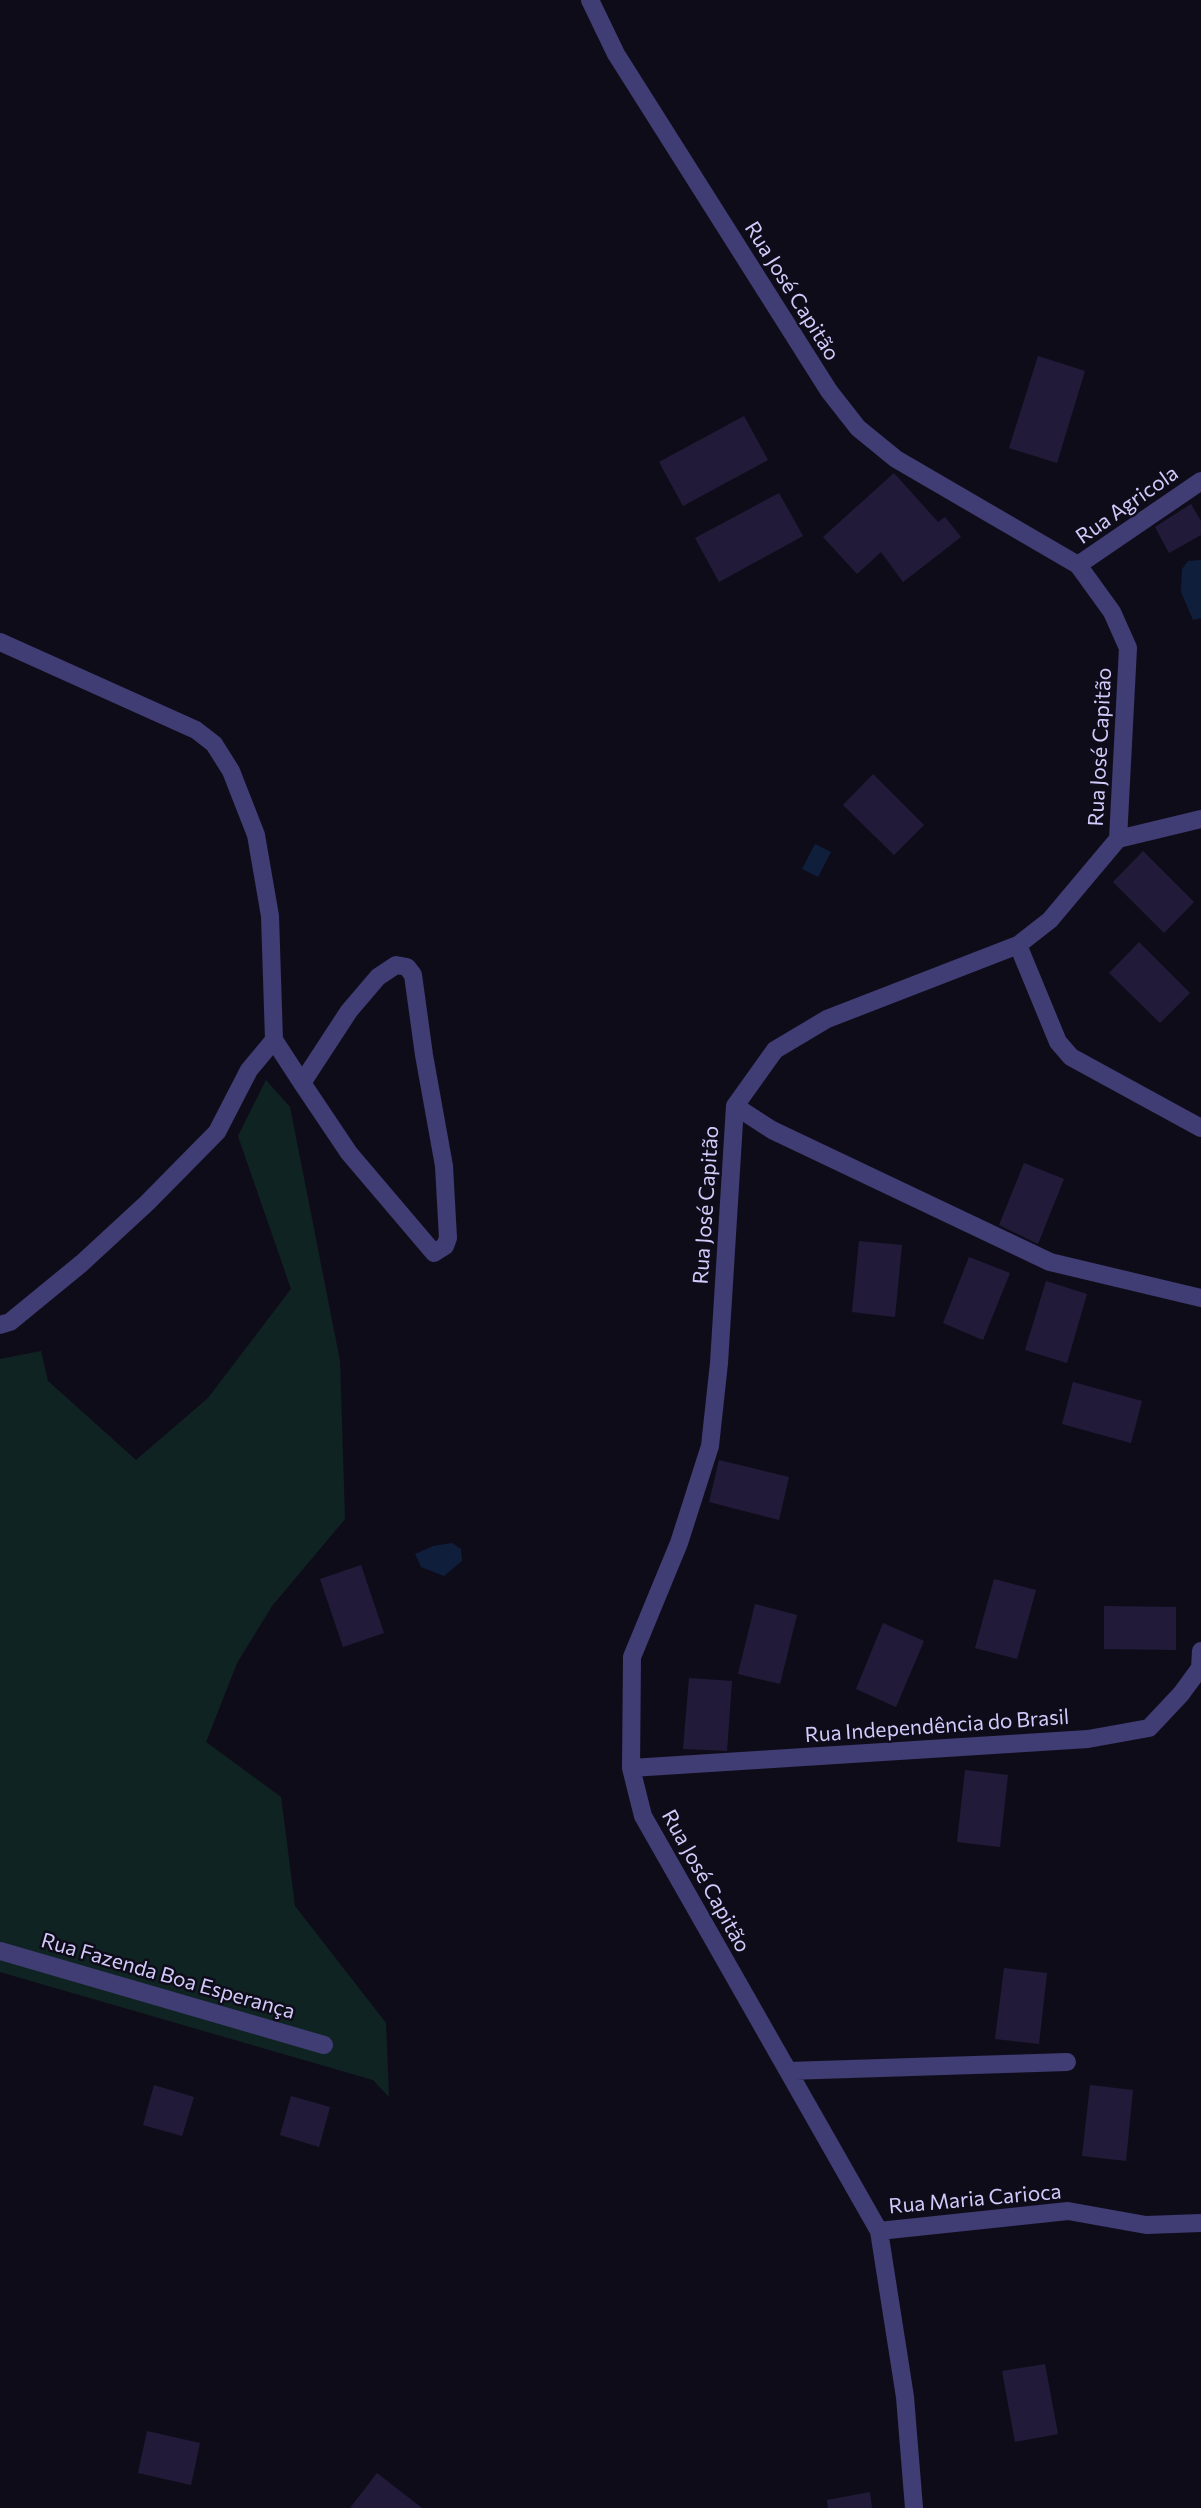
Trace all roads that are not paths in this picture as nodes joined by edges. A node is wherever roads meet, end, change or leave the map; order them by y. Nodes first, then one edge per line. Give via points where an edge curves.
1 (590, 0) edge
2 (1201, 481) edge
3 (1078, 565) junction
4 (0, 642) edge
5 (1201, 819) edge
6 (1118, 839) junction
7 (1017, 945) junction
8 (274, 1040) junction
9 (302, 1083) junction
10 (735, 1106) junction
11 (1201, 1128) edge
12 (1201, 1298) edge
13 (0, 1325) edge
14 (1201, 1651) edge
15 (631, 1768) junction
16 (0, 1951) edge
17 (324, 2045) dead end
18 (1067, 2062) dead end
19 (788, 2071) junction
20 (1201, 2222) edge
21 (879, 2231) junction
22 (914, 2508) edge

1 - 3 street, Rua José Capitão via 616,54 829,391 858,428 896,459
2 - 3 street, Rua Agricola
3 - 6 street, Rua José Capitão via 1112,612 1128,648
4 - 8 street via 196,730 214,744 231,771 256,835 270,916
5 - 6 street
6 - 7 street, Rua José Capitão via 1050,920
7 - 10 street, Rua José Capitão via 827,1018 775,1050
7 - 11 street via 1058,1042 1071,1057
8 - 9 street
8 - 13 street via 249,1070 217,1132 82,1263 10,1322
9 - 9 street via 349,1011 378,977 396,965 407,967 413,975 444,1166 448,1238 444,1246 434,1253 349,1153
10 - 12 street via 772,1130 1050,1262
10 - 15 street, Rua José Capitão via 710,1446 679,1542 632,1657
14 - 15 street, Rua Independência do Brasil via 1199,1668 1181,1695 1149,1728 1088,1739
15 - 19 street, Rua José Capitão via 643,1816
16 - 17 street, Rua Fazenda Boa Esperança
18 - 19 street
19 - 21 street, Rua José Capitão
20 - 21 street, Rua Maria Carioca via 1146,2225 1068,2211
21 - 22 street, Rua José Capitão via 905,2397

